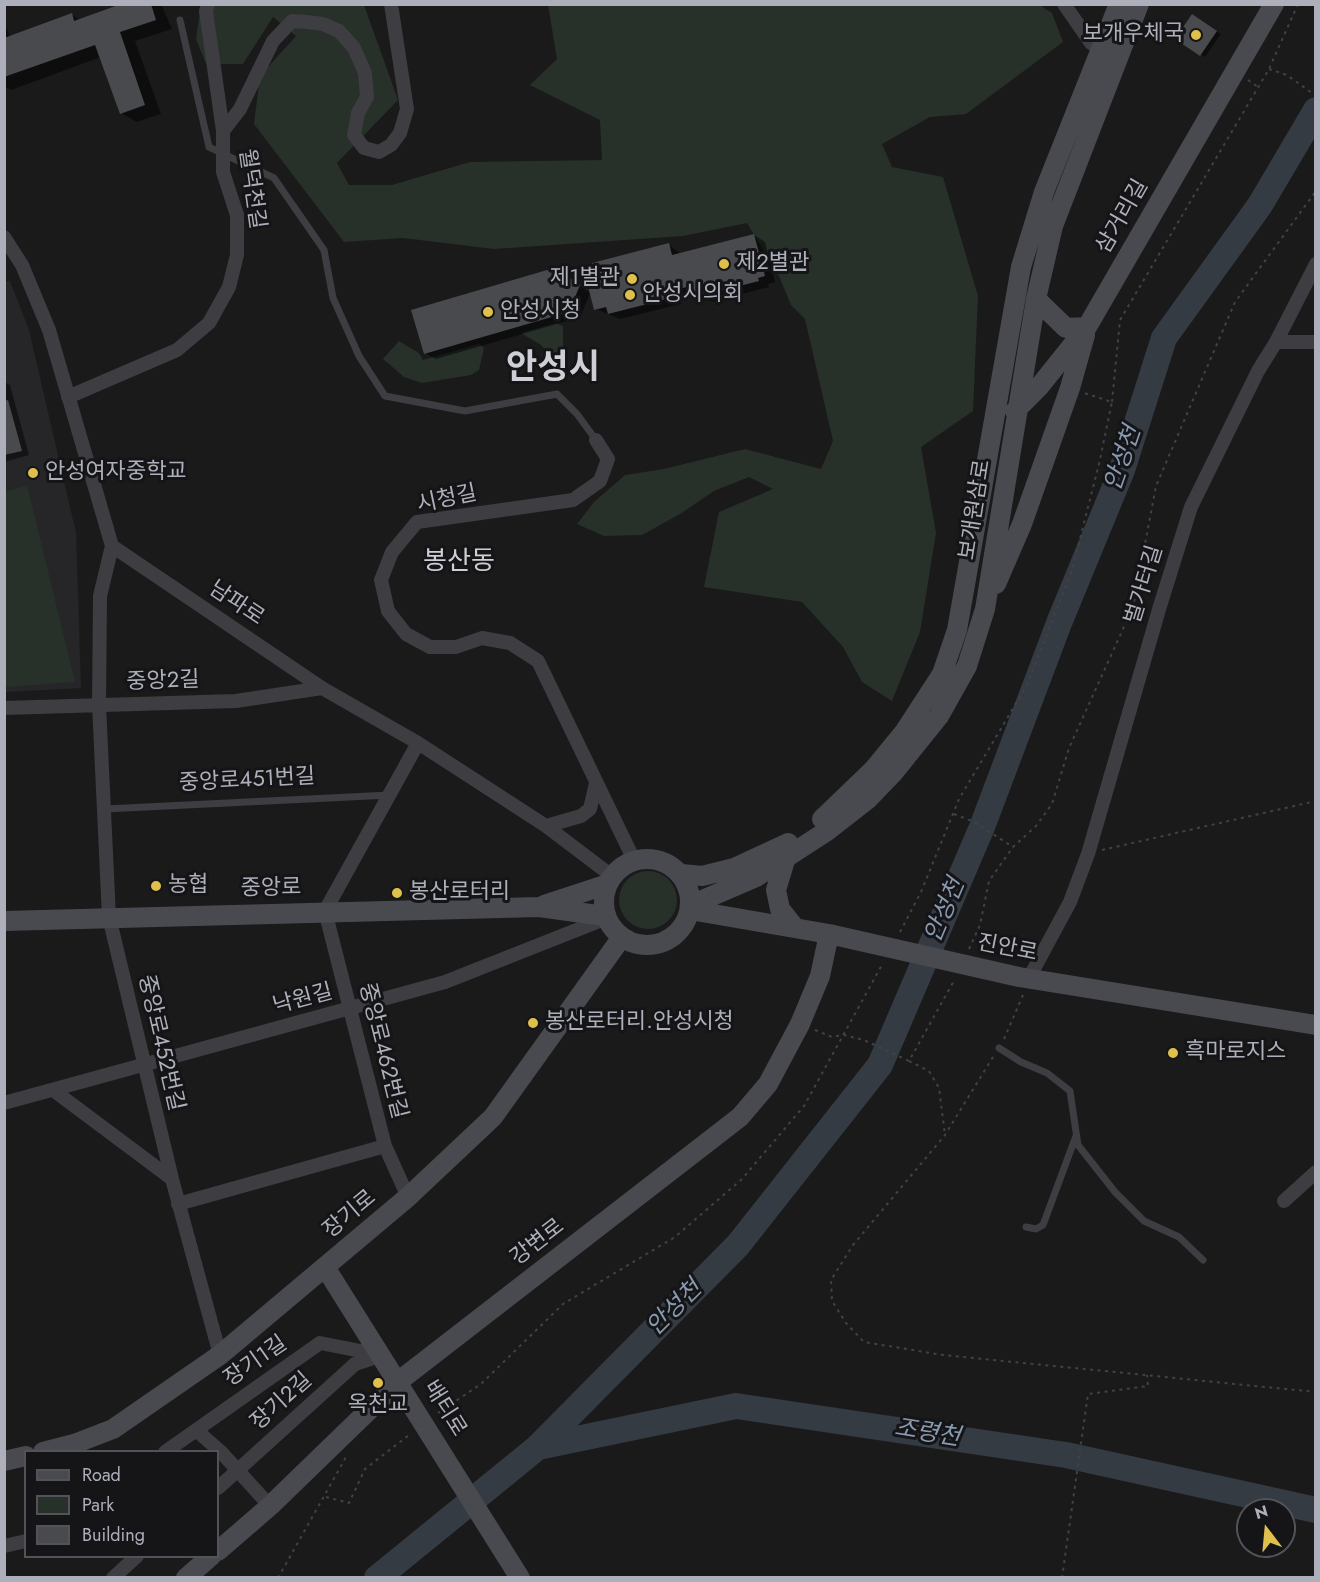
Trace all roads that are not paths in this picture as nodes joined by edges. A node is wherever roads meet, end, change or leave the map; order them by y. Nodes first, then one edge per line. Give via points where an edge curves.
1 (208, 4) edge
2 (391, 4) edge
3 (1064, 4) edge
4 (1119, 4) edge
5 (1139, 4) edge
6 (1268, 8) edge
7 (180, 20) dead end
8 (1110, 52) junction
9 (223, 131) junction
10 (224, 154) junction
11 (4, 237) edge
12 (1316, 264) edge
13 (1036, 299) junction
14 (1087, 327) junction
15 (1276, 342) junction
16 (1316, 342) edge
17 (68, 397) junction
18 (1018, 408) junction
19 (990, 437) junction
20 (596, 440) joint
21 (112, 546) junction
22 (985, 609) junction
23 (322, 687) junction
24 (99, 705) junction
25 (4, 708) edge
26 (418, 743) junction
27 (596, 780) junction
28 (391, 795) junction
29 (105, 809) junction
30 (546, 826) junction
31 (786, 857) junction
32 (634, 860) junction
33 (681, 874) junction
34 (610, 880) junction
35 (539, 907) junction
36 (691, 907) junction
37 (325, 911) junction
38 (109, 917) junction
39 (606, 917) junction
40 (4, 921) edge
41 (795, 928) junction
42 (829, 934) junction
43 (622, 938) junction
44 (1024, 977) junction
45 (350, 1009) junction
46 (1316, 1025) edge
47 (999, 1048) road end
48 (143, 1066) junction
49 (53, 1090) junction
50 (4, 1103) edge
51 (1077, 1134) junction
52 (385, 1146) junction
53 (1316, 1172) edge
54 (172, 1179) junction
55 (408, 1197) junction
56 (1284, 1201) dead end
57 (178, 1204) junction
58 (1026, 1227) dead end
59 (1203, 1260) dead end
60 (325, 1267) junction
61 (220, 1355) junction
62 (381, 1355) junction
63 (402, 1386) junction
64 (196, 1430) junction
65 (51, 1450) edge
66 (168, 1450) edge
67 (217, 1450) edge
68 (219, 1452) edge
69 (24, 1456) edge
70 (4, 1461) edge
71 (238, 1470) junction
72 (219, 1487) edge
73 (270, 1506) junction
74 (24, 1541) edge
75 (4, 1546) edge
76 (219, 1550) edge
77 (136, 1558) edge
78 (210, 1558) edge
79 (113, 1578) edge
80 (186, 1578) edge
81 (520, 1578) edge

1 - 9 street, 월덕천길
2 - 9 street via 407,109 400,133 391,145 379,152 364,148 354,135 358,113 367,97 365,73 354,48 339,31 308,22 292,21 273,41 240,110
3 - 8 street via 1091,43
4 - 8 main road, 보개원삼로
5 - 8 main road, 보개원삼로
6 - 14 main road, 삼거리길
7 - 10 lane via 209,147
8 - 13 main road, 보개원삼로 via 1053,226
8 - 19 main road, 보개원삼로 via 1044,192 1021,267
9 - 10 street, 월덕천길
10 - 17 street, 월덕천길 via 223,172 237,215 237,255 229,287 209,323 177,350
10 - 20 lane via 274,178 324,250 333,298 359,356 385,396 465,411 557,394
11 - 17 street via 22,265 49,330
12 - 15 street, 벌가터길
13 - 14 main road via 1066,328
13 - 18 main road, 보개원삼로
14 - 18 main road, 삼거리길 via 1040,387
14 - 22 main road via 1022,524
15 - 16 street
15 - 44 street, 벌가터길 via 1191,507 1088,854 1070,902
17 - 21 street
18 - 19 main road, 삼거리길
18 - 22 main road, 보개원삼로
19 - 33 main road, 보개원삼로 via 957,630 942,674 905,731 831,813 777,850 734,868 702,876
20 - 27 street, 시청길 via 608,459 600,481 573,500 417,522 392,552 381,580 388,611 406,634 430,647 456,647 482,638 510,643 538,661
21 - 23 street, 남파로
21 - 24 street via 100,596
22 - 31 main road, 보개원삼로 via 967,666 939,716 868,799
23 - 24 street, 중앙2길 via 236,701
23 - 26 street, 남파로
24 - 25 street, 중앙2길
24 - 29 street
26 - 28 street
26 - 30 street, 남파로
27 - 30 street via 590,809 581,816
27 - 32 street, 시청길
28 - 29 lane, 중앙로451번길
28 - 37 street
29 - 38 street
30 - 34 street, 남파로
31 - 36 main road, 보개원삼로 via 756,877
31 - 41 main road via 776,890 780,909
32 - 33 main road via 663,861
32 - 34 main road via 621,866
33 - 36 main road via 691,895
34 - 35 main road, 중앙로
34 - 39 main road via 604,900
35 - 37 main road, 중앙로
35 - 39 main road, 중앙로
36 - 41 main road, 진안로
36 - 43 main road via 685,924 662,943 635,944
37 - 38 main road, 중앙로
37 - 45 street, 중앙로462번길
38 - 40 main road, 중앙로
38 - 48 street, 중앙로452번길
39 - 43 main road
39 - 45 street, 낙원길 via 445,982
41 - 42 main road, 진안로
42 - 44 main road, 진안로
42 - 63 main road, 강변로 via 820,976 800,1024 768,1084 740,1117
43 - 55 main road, 장기로 via 493,1118
44 - 46 main road, 진안로
45 - 48 street, 낙원길
45 - 52 street, 중앙로462번길
47 - 51 lane via 1047,1073 1070,1091
48 - 49 street, 낙원길
48 - 54 street, 중앙로452번길
49 - 50 street, 낙원길
49 - 54 street
51 - 58 lane via 1043,1225 1036,1229
51 - 59 lane via 1078,1145 1144,1221 1179,1237
52 - 55 street, 중앙로462번길
52 - 57 street
53 - 56 street
54 - 57 street, 중앙로452번길
55 - 60 main road, 장기로
57 - 61 street, 중앙로452번길
60 - 61 main road, 장기로
60 - 62 main road, 배티로
61 - 65 main road, 장기로 via 113,1429
62 - 63 main road, 배티로
62 - 64 street, 장기1길 via 320,1343
62 - 71 street, 장기2길 via 355,1364
63 - 73 main road, 강변로
63 - 81 main road, 배티로
64 - 66 street, 장기1길
64 - 67 street
68 - 71 street
69 - 70 main road
71 - 72 street, 장기2길
71 - 73 street
73 - 76 main road, 강변로
74 - 75 street
77 - 79 street
78 - 80 main road

